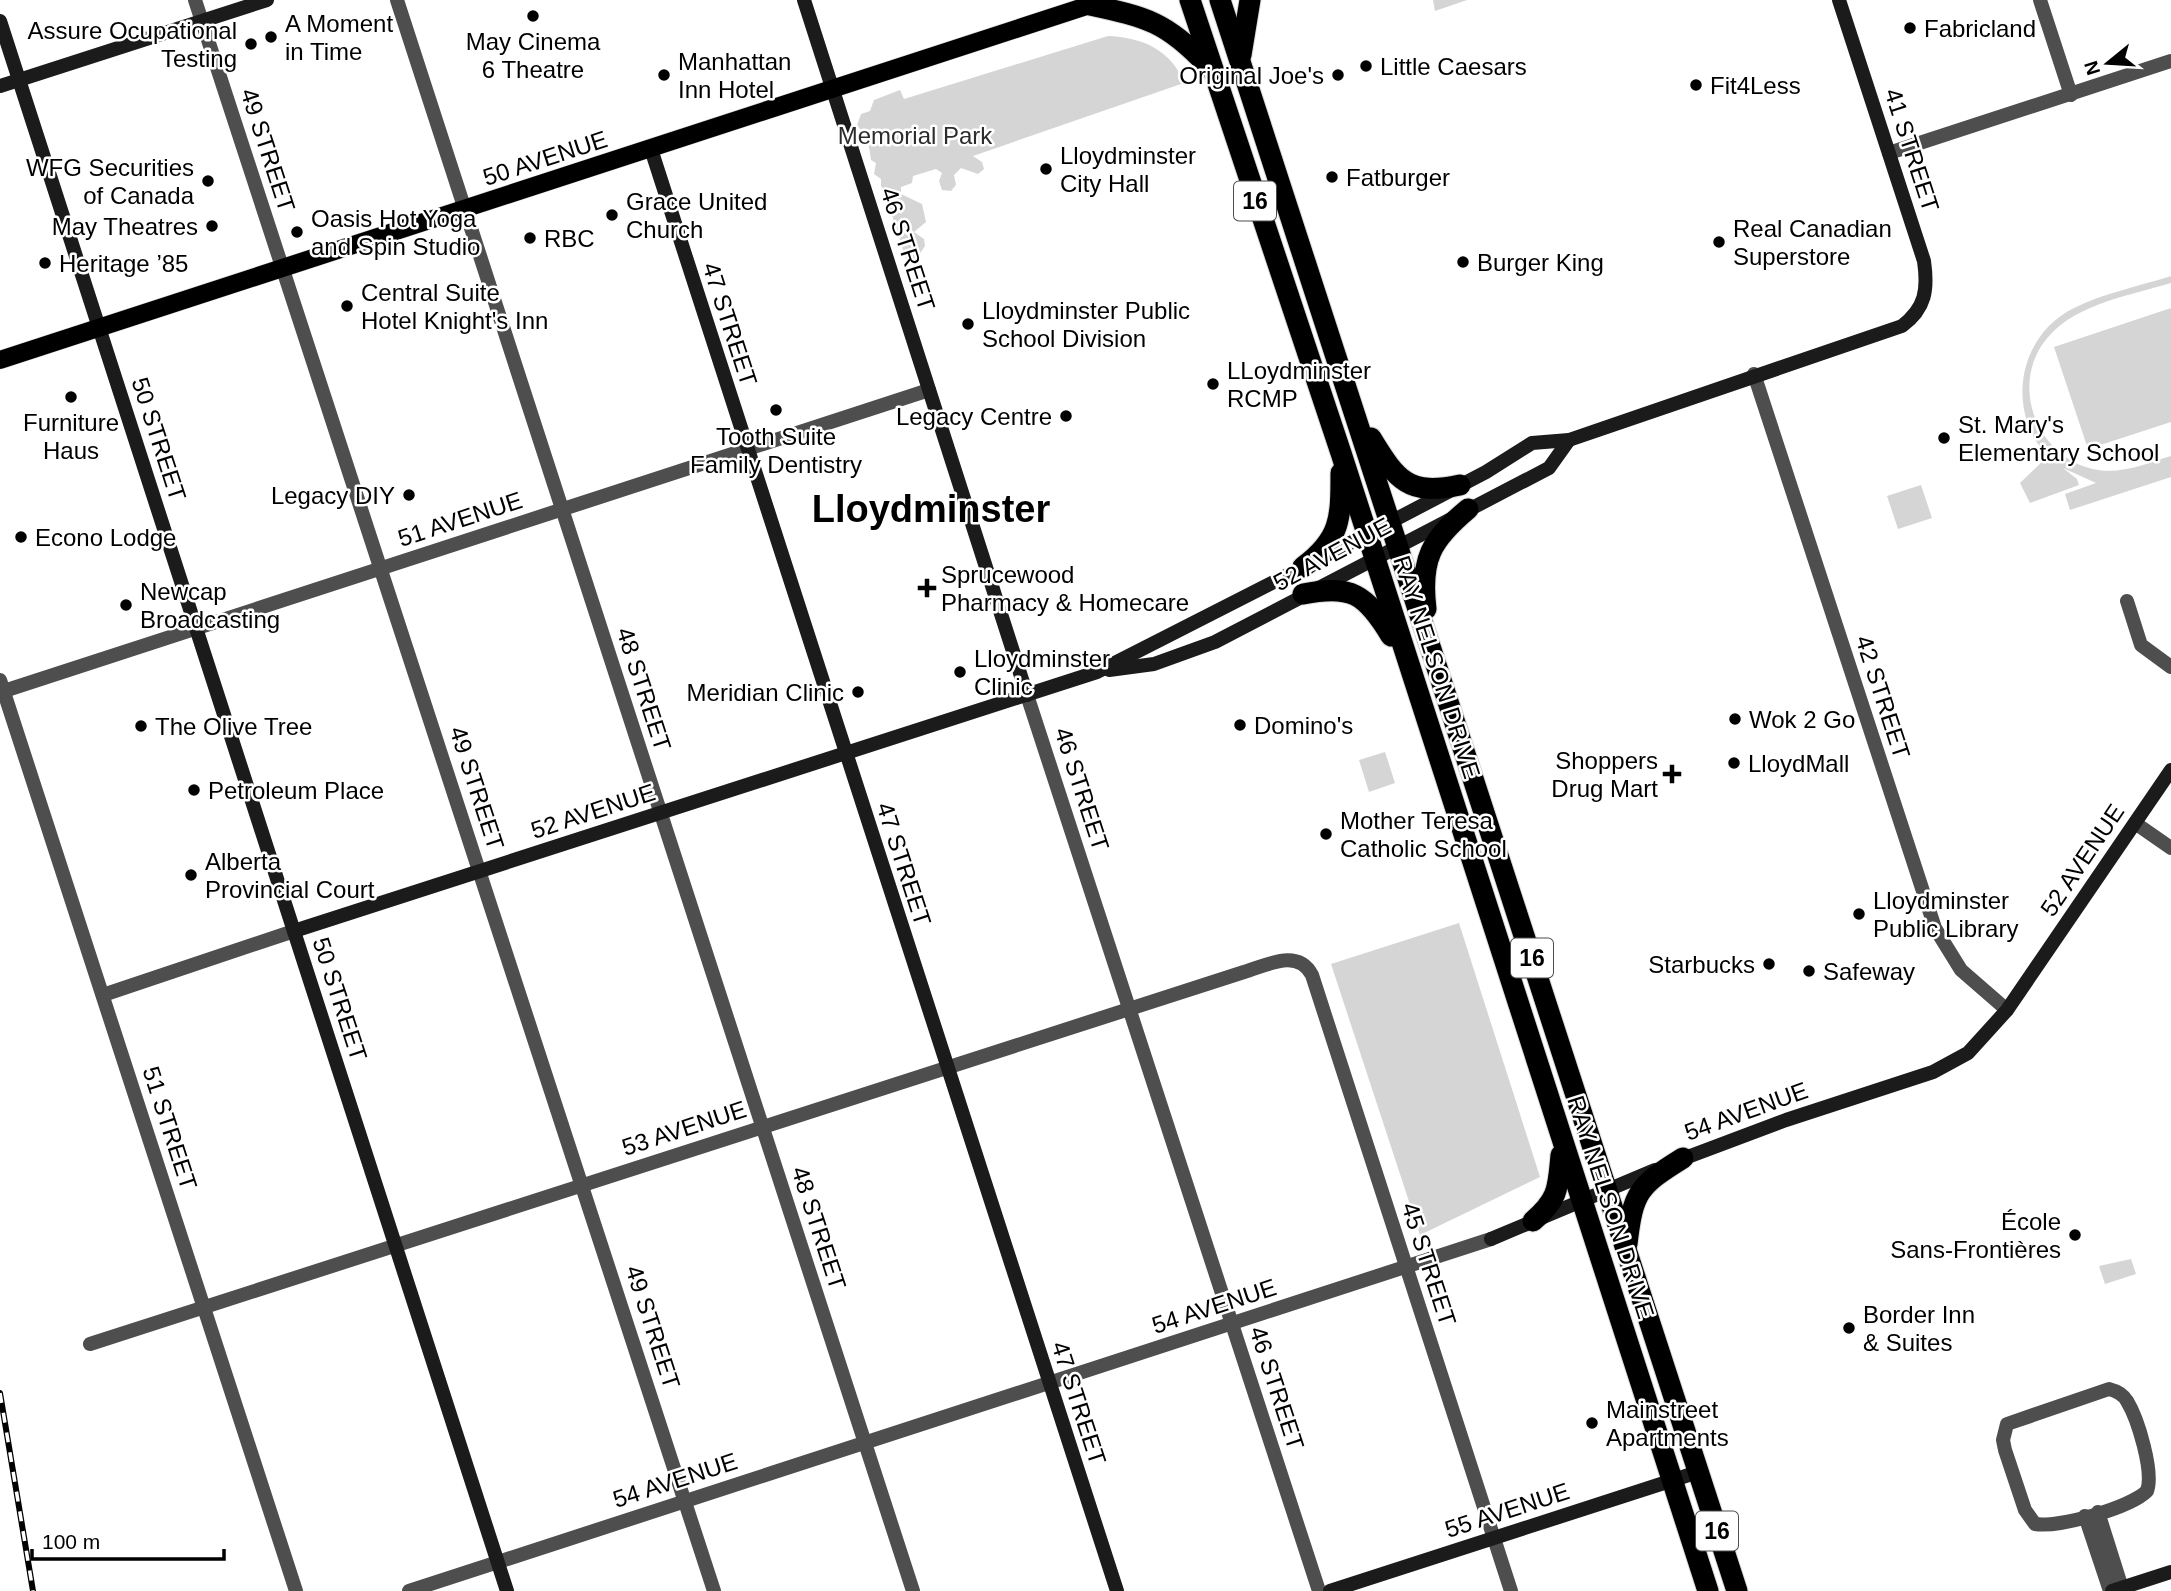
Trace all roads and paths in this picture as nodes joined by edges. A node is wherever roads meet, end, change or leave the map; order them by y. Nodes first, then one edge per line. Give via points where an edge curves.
1 (195, 0) edge
2 (267, 0) edge
3 (397, 0) edge
4 (804, 0) edge
5 (1190, 0) edge
6 (1220, 0) edge
7 (1250, 0) edge
8 (1839, 0) edge
9 (2040, 0) edge
10 (1098, 3) edge
11 (0, 21) edge
12 (202, 21) junction
13 (1240, 60) junction
14 (2171, 61) edge
15 (1212, 70) junction
16 (19, 80) junction
17 (0, 86) edge
18 (833, 90) junction
19 (2071, 95) junction
20 (650, 149) junction
21 (1889, 153) junction
22 (465, 210) junction
23 (283, 269) junction
24 (1916, 316) joint
25 (99, 328) junction
26 (0, 360) edge
27 (1754, 374) junction
28 (929, 390) junction
29 (1355, 411) junction
30 (1569, 440) junction
31 (747, 450) junction
32 (1340, 453) junction
33 (1460, 485) junction
34 (1468, 509) junction
35 (562, 510) junction
36 (1390, 522) junction
37 (1366, 534) junction
38 (1398, 546) junction
39 (1374, 558) junction
40 (1303, 567) junction
41 (381, 569) junction
42 (1303, 594) junction
43 (2127, 601) dead end
44 (196, 629) junction
45 (1429, 642) junction
46 (1409, 667) junction
47 (2171, 667) edge
48 (1097, 672) junction
49 (2, 685) edge
50 (1027, 695) junction
51 (1457, 726) junction
52 (1482, 752) dead end
53 (844, 753) junction
54 (2171, 770) edge
55 (660, 814) junction
56 (2135, 823) junction
57 (2171, 848) edge
58 (480, 871) junction
59 (294, 931) junction
60 (1294, 959) joint
61 (103, 995) junction
62 (1130, 1009) junction
63 (2007, 1010) junction
64 (947, 1068) junction
65 (762, 1127) junction
66 (1562, 1146) junction
67 (1683, 1158) junction
68 (582, 1185) junction
69 (1606, 1190) junction
70 (1581, 1201) junction
71 (1533, 1221) junction
72 (396, 1247) junction
73 (1627, 1254) junction
74 (1406, 1266) junction
75 (204, 1307) junction
76 (1232, 1324) junction
77 (90, 1344) dead end
78 (1049, 1384) junction
79 (865, 1443) junction
80 (1698, 1472) junction
81 (1673, 1480) junction
82 (685, 1500) junction
83 (2092, 1514) junction
84 (1494, 1538) junction
85 (498, 1562) junction
86 (2171, 1572) edge
87 (2115, 1590) edge
88 (296, 1591) edge
89 (409, 1591) edge
90 (507, 1591) edge
91 (714, 1591) edge
92 (913, 1591) edge
93 (1117, 1591) edge
94 (1319, 1591) edge
95 (1330, 1591) edge
96 (1511, 1591) edge
97 (1708, 1591) edge
98 (1737, 1591) edge

1 - 12 street, 49 STREET
2 - 12 street
3 - 22 street, 48 STREET
4 - 18 street, 46 STREET
5 - 15 highway, RAY NELSON DRIVE / 16
6 - 13 highway, RAY NELSON DRIVE / 16
7 - 13 highway
8 - 21 street, 41 STREET
9 - 19 street
10 - 15 highway via 1163,25
10 - 18 main road, 50 AVENUE
11 - 16 street, 50 STREET
12 - 16 street
12 - 23 street, 49 STREET
13 - 29 highway, RAY NELSON DRIVE / 16
14 - 19 street
15 - 32 highway, RAY NELSON DRIVE / 16
16 - 17 street
16 - 25 street, 50 STREET
18 - 20 main road, 50 AVENUE
18 - 28 street, 46 STREET
19 - 21 street
20 - 22 main road, 50 AVENUE
20 - 31 street, 47 STREET
21 - 24 street, 41 STREET via 1925,269 1927,293
22 - 23 main road, 50 AVENUE
22 - 35 street, 48 STREET
23 - 25 main road, 50 AVENUE
23 - 41 street, 49 STREET
24 - 27 street, 52 AVENUE via 1884,334
25 - 26 main road, 50 AVENUE
25 - 44 street, 50 STREET
27 - 30 street, 52 AVENUE
27 - 63 street, 42 STREET via 1935,928 1961,970
28 - 31 street, 51 AVENUE
28 - 50 street, 46 STREET
29 - 33 highway via 1381,455 1409,485 1425,490
29 - 36 highway, RAY NELSON DRIVE / 16
30 - 33 street, 52 AVENUE via 1532,443
30 - 34 street, 52 AVENUE via 1549,468
31 - 35 street, 51 AVENUE
31 - 53 street, 47 STREET
32 - 37 highway, RAY NELSON DRIVE / 16
32 - 40 highway via 1340,510 1332,540
33 - 36 street, 52 AVENUE
34 - 38 street, 52 AVENUE
34 - 45 highway via 1443,531 1427,559 1423,587
35 - 41 street, 51 AVENUE
35 - 55 street, 48 STREET
36 - 37 street, 52 AVENUE
36 - 38 highway, RAY NELSON DRIVE / 16
37 - 39 highway, RAY NELSON DRIVE / 16
37 - 40 street, 52 AVENUE
38 - 39 street, 52 AVENUE
38 - 45 highway, RAY NELSON DRIVE / 16
39 - 42 street, 52 AVENUE
39 - 46 highway, RAY NELSON DRIVE / 16
40 - 48 street, 52 AVENUE
41 - 44 street, 51 AVENUE
41 - 58 street, 49 STREET
42 - 46 highway via 1347,590 1360,596 1382,621
42 - 48 street, 52 AVENUE via 1193,651 1154,664
43 - 47 street via 2141,645
44 - 49 street, 51 AVENUE
44 - 59 street, 50 STREET
45 - 51 highway, RAY NELSON DRIVE / 16
46 - 66 highway, RAY NELSON DRIVE / 16
48 - 50 street, 52 AVENUE
49 - 61 street, 51 STREET
50 - 53 street, 52 AVENUE
50 - 62 street, 46 STREET
51 - 52 highway via 1473,748
51 - 69 highway, RAY NELSON DRIVE / 16
53 - 55 street, 52 AVENUE
53 - 64 street, 47 STREET
54 - 56 street, 52 AVENUE
55 - 58 street, 52 AVENUE
55 - 65 street, 48 STREET
56 - 57 street
56 - 63 street, 52 AVENUE
58 - 59 street, 52 AVENUE
58 - 68 street, 49 STREET
59 - 61 street, 52 AVENUE
59 - 72 street, 50 STREET
60 - 62 street, 53 AVENUE
60 - 74 street, 45 STREET via 1304,963 1312,975
61 - 75 street, 51 STREET
62 - 64 street, 53 AVENUE
62 - 76 street, 46 STREET
63 - 67 street, 54 AVENUE via 1978,1045 1943,1068
64 - 65 street, 53 AVENUE
64 - 78 street, 47 STREET
65 - 68 street, 53 AVENUE
65 - 79 street, 48 STREET
66 - 70 highway, RAY NELSON DRIVE / 16
66 - 71 highway via 1552,1205
67 - 69 street, 54 AVENUE
67 - 73 highway via 1636,1195
68 - 72 street, 53 AVENUE
68 - 82 street, 49 STREET
69 - 70 street, 54 AVENUE
69 - 73 highway, RAY NELSON DRIVE / 16
70 - 71 street, 54 AVENUE
70 - 81 highway, RAY NELSON DRIVE / 16
71 - 74 street, 54 AVENUE
72 - 75 street, 53 AVENUE
72 - 85 street, 50 STREET
73 - 80 highway, RAY NELSON DRIVE / 16
74 - 76 street, 54 AVENUE
74 - 84 street, 45 STREET
75 - 77 street, 53 AVENUE
75 - 88 street, 51 STREET
76 - 78 street, 54 AVENUE
76 - 94 street, 46 STREET
78 - 79 street, 54 AVENUE
78 - 93 street, 47 STREET
79 - 82 street, 54 AVENUE
79 - 92 street, 48 STREET
80 - 81 street, 55 AVENUE
80 - 98 highway, RAY NELSON DRIVE / 16
81 - 84 street, 55 AVENUE
81 - 97 highway, RAY NELSON DRIVE / 16
82 - 85 street, 54 AVENUE
82 - 91 street, 49 STREET
83 - 83 street via 2141,1497 2151,1481 2129,1403 2109,1389 2013,1419 2004,1430 2005,1450 2029,1519 2044,1525
83 - 87 street
84 - 95 street, 55 AVENUE
84 - 96 street, 45 STREET
85 - 89 street, 54 AVENUE
85 - 90 street, 50 STREET
86 - 87 street

